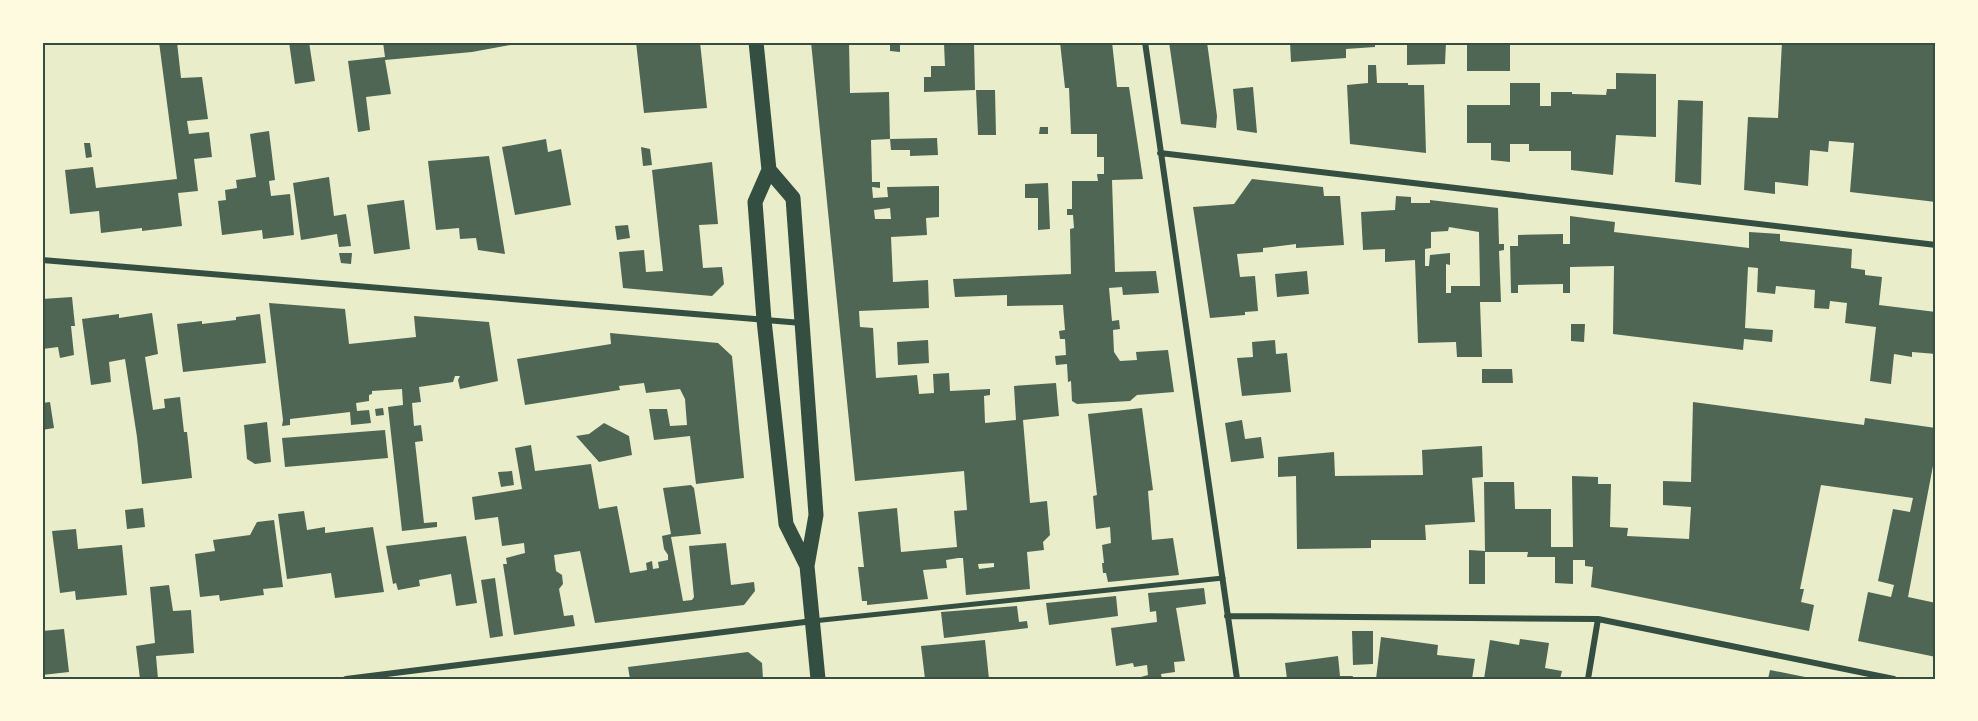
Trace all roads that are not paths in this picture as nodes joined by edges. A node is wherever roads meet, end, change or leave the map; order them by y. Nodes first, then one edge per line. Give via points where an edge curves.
1 (756, 42) edge
2 (1146, 42) edge
3 (1160, 153) junction
4 (769, 170) junction
5 (1936, 245) edge
6 (42, 260) edge
7 (764, 320) junction
8 (803, 323) junction
9 (807, 566) junction
10 (1223, 578) junction
11 (1227, 616) junction
12 (1598, 620) junction
13 (813, 621) junction
14 (346, 679) edge
15 (818, 679) edge
16 (1237, 679) edge
17 (1588, 679) edge
18 (1894, 679) edge

1 - 4 main road
2 - 3 street
3 - 5 street
3 - 10 street
4 - 7 main road via 755,202
4 - 8 main road via 793,198
6 - 7 street
7 - 8 street
7 - 9 main road via 786,524
8 - 9 main road via 816,515
9 - 13 main road
10 - 11 street
10 - 13 street
11 - 12 street
11 - 16 street
12 - 17 street
12 - 18 street
13 - 14 street
13 - 15 main road

